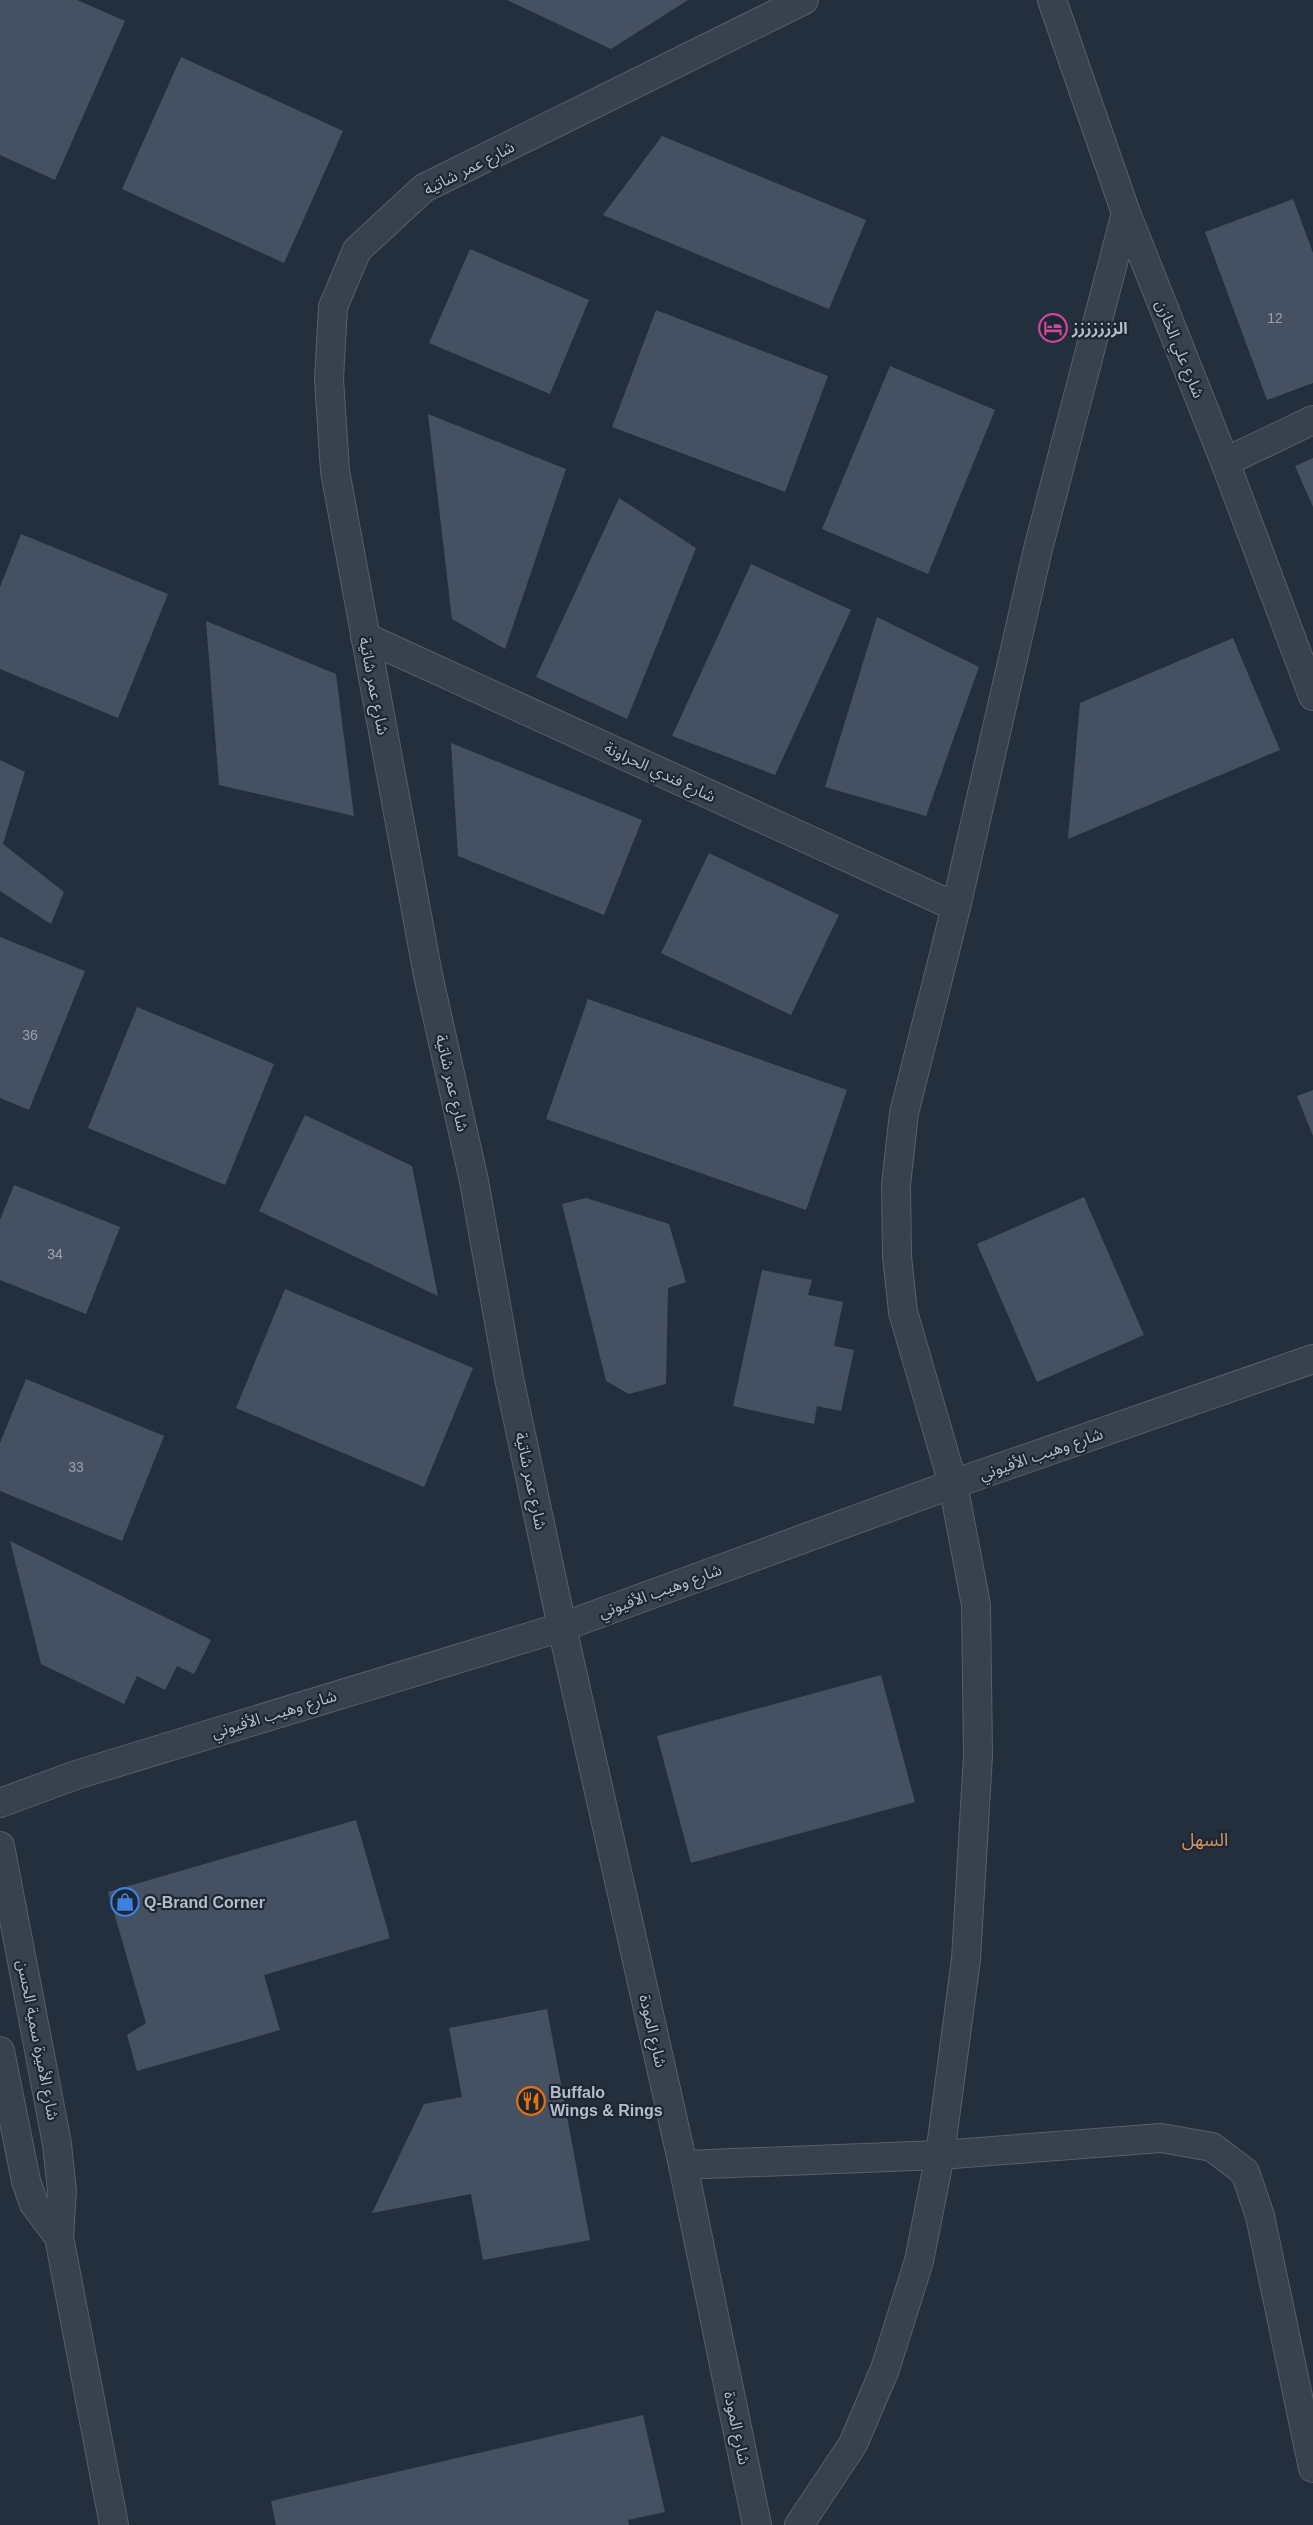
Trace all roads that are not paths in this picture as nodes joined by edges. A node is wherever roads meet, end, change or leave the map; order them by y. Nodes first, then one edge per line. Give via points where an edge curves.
1 (804, 0) edge
2 (1052, 0) edge
3 (1126, 213) junction
4 (1313, 420) edge
5 (1225, 462) junction
6 (365, 636) junction
7 (1313, 696) edge
8 (956, 907) junction
9 (1313, 1359) edge
10 (953, 1484) junction
11 (562, 1627) junction
12 (0, 1803) edge
13 (0, 1846) edge
14 (0, 2051) edge
15 (940, 2155) junction
16 (683, 2165) junction
17 (59, 2237) junction
18 (1313, 2468) edge
19 (114, 2525) edge
20 (757, 2525) edge
21 (799, 2525) edge

1 - 6 street, شارع عمر شاتية via 424,188 357,250 333,307 329,379 334,471
2 - 3 street, شارع علي الخازن
3 - 5 street, شارع علي الخازن
3 - 8 street via 1038,549
4 - 5 street
5 - 7 street, شارع علي الخازن
6 - 8 street, شارع فندي الحراونة
6 - 11 street, شارع عمر شاتية via 428,975 474,1180 509,1378
8 - 10 street via 904,1113 896,1185 896,1256 903,1312
9 - 10 street, شارع وهيب الأفيوني
10 - 11 street, شارع وهيب الأفيوني
10 - 15 street via 976,1606 978,1756 966,1959
11 - 12 street, شارع وهيب الأفيوني via 76,1775
11 - 16 street, شارع المودة
13 - 17 street, شارع الأميرة سمية الحسن via 57,2144 62,2191
14 - 17 street, شارع الأميرة سمية الحسن via 26,2181 34,2204
15 - 16 street
15 - 18 street via 1161,2138 1212,2147 1245,2172 1260,2216
15 - 21 street via 919,2261 885,2369 853,2444
16 - 20 street, شارع المودة
17 - 19 street, شارع الأميرة سمية الحسن

